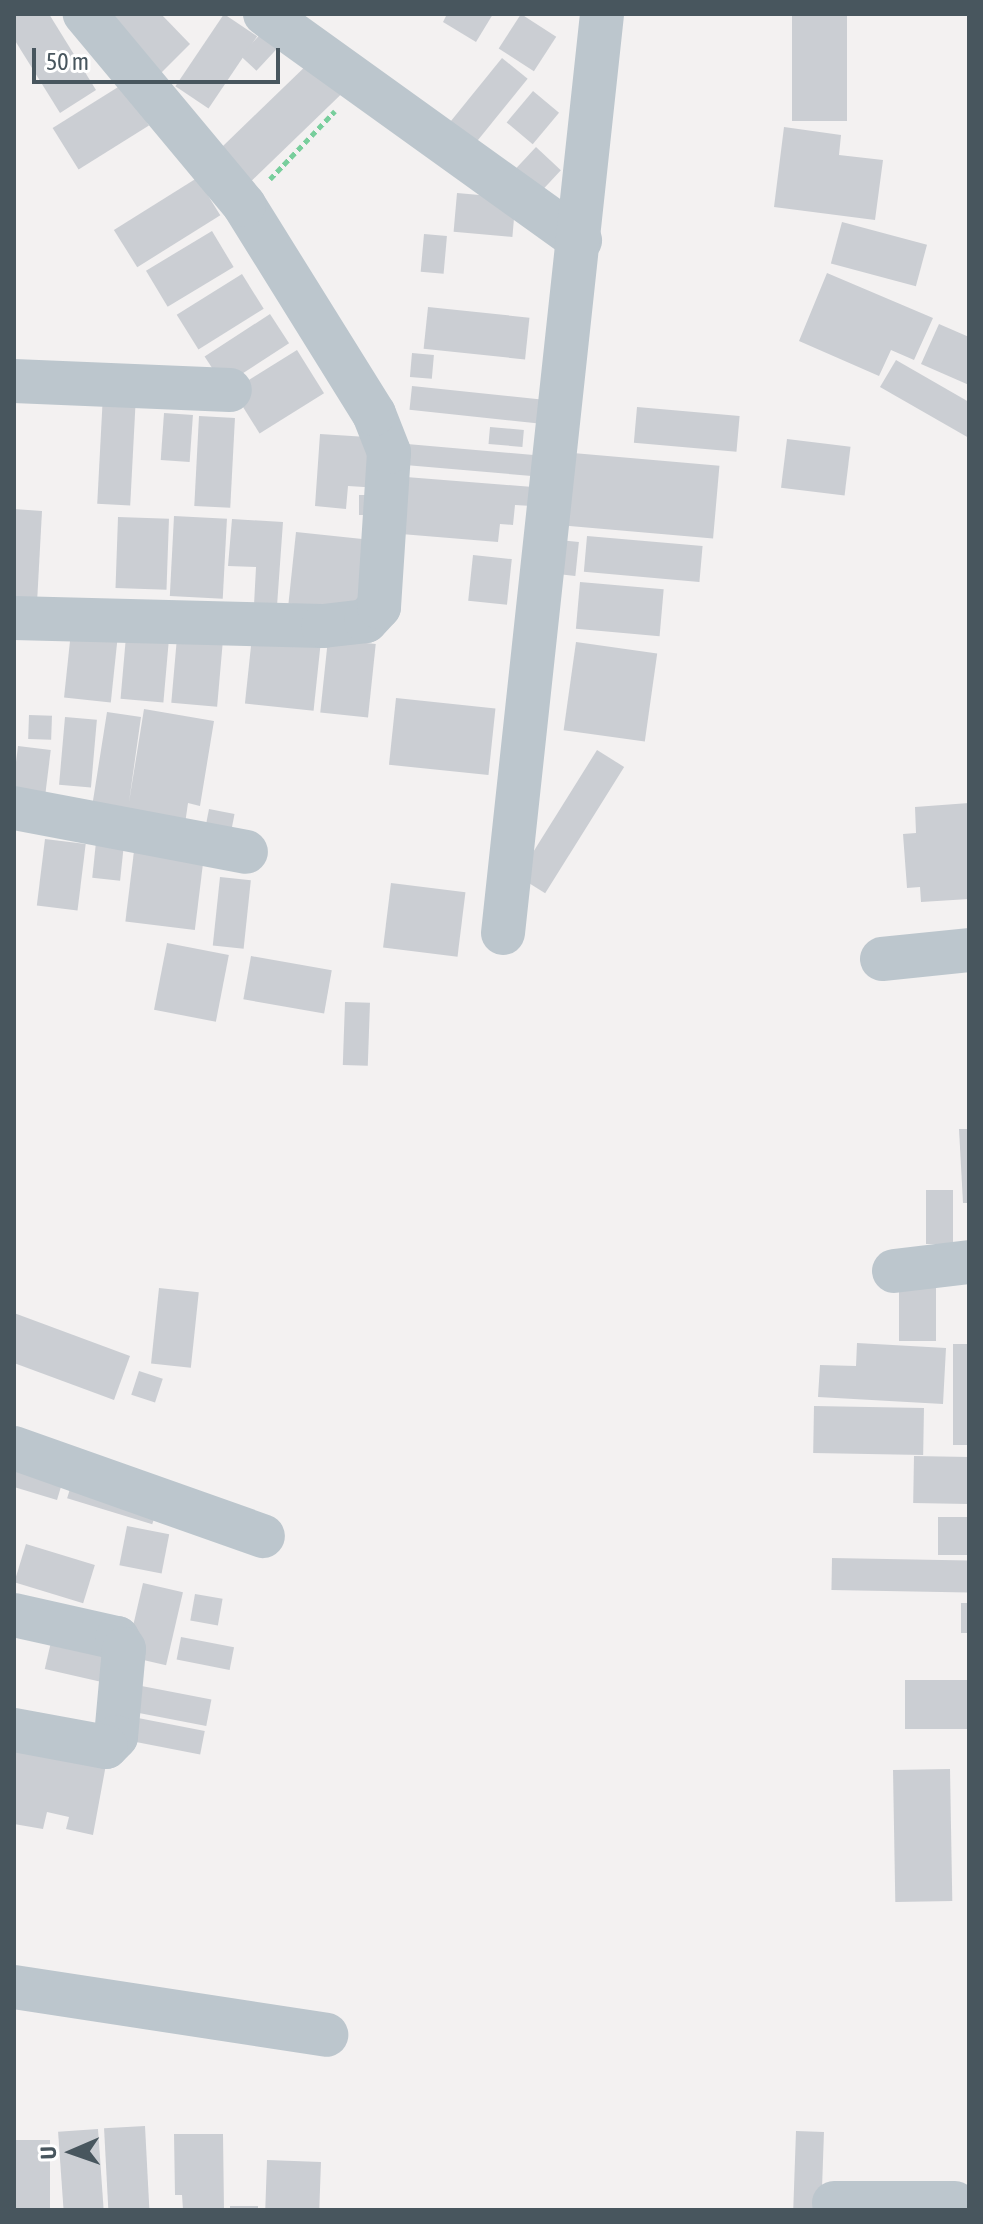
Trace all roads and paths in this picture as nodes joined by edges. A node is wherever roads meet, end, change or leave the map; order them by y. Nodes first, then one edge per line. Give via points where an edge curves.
1 (85, 14) edge
2 (265, 14) edge
3 (602, 14) edge
4 (361, 83) junction
5 (244, 205) junction
6 (580, 240) junction
7 (14, 381) edge
8 (230, 390) dead end
9 (14, 618) edge
10 (14, 808) edge
11 (246, 852) dead end
12 (503, 933) dead end
13 (969, 950) edge
14 (882, 959) dead end
15 (969, 1262) edge
16 (894, 1271) dead end
17 (14, 1448) edge
18 (263, 1536) dead end
19 (14, 1615) edge
20 (14, 1730) edge
21 (14, 1987) edge
22 (326, 2035) dead end
23 (959, 2194) edge
24 (834, 2203) dead end

1 - 5 street
2 - 4 street
3 - 6 street
4 - 5 path
4 - 6 street
5 - 9 street via 347,367 389,452 379,607 366,621 323,626
6 - 12 street
7 - 8 street
10 - 11 street
13 - 14 street
15 - 16 street
17 - 18 street
19 - 20 street via 117,1638 124,1649 116,1737 106,1747
21 - 22 street
23 - 24 street

